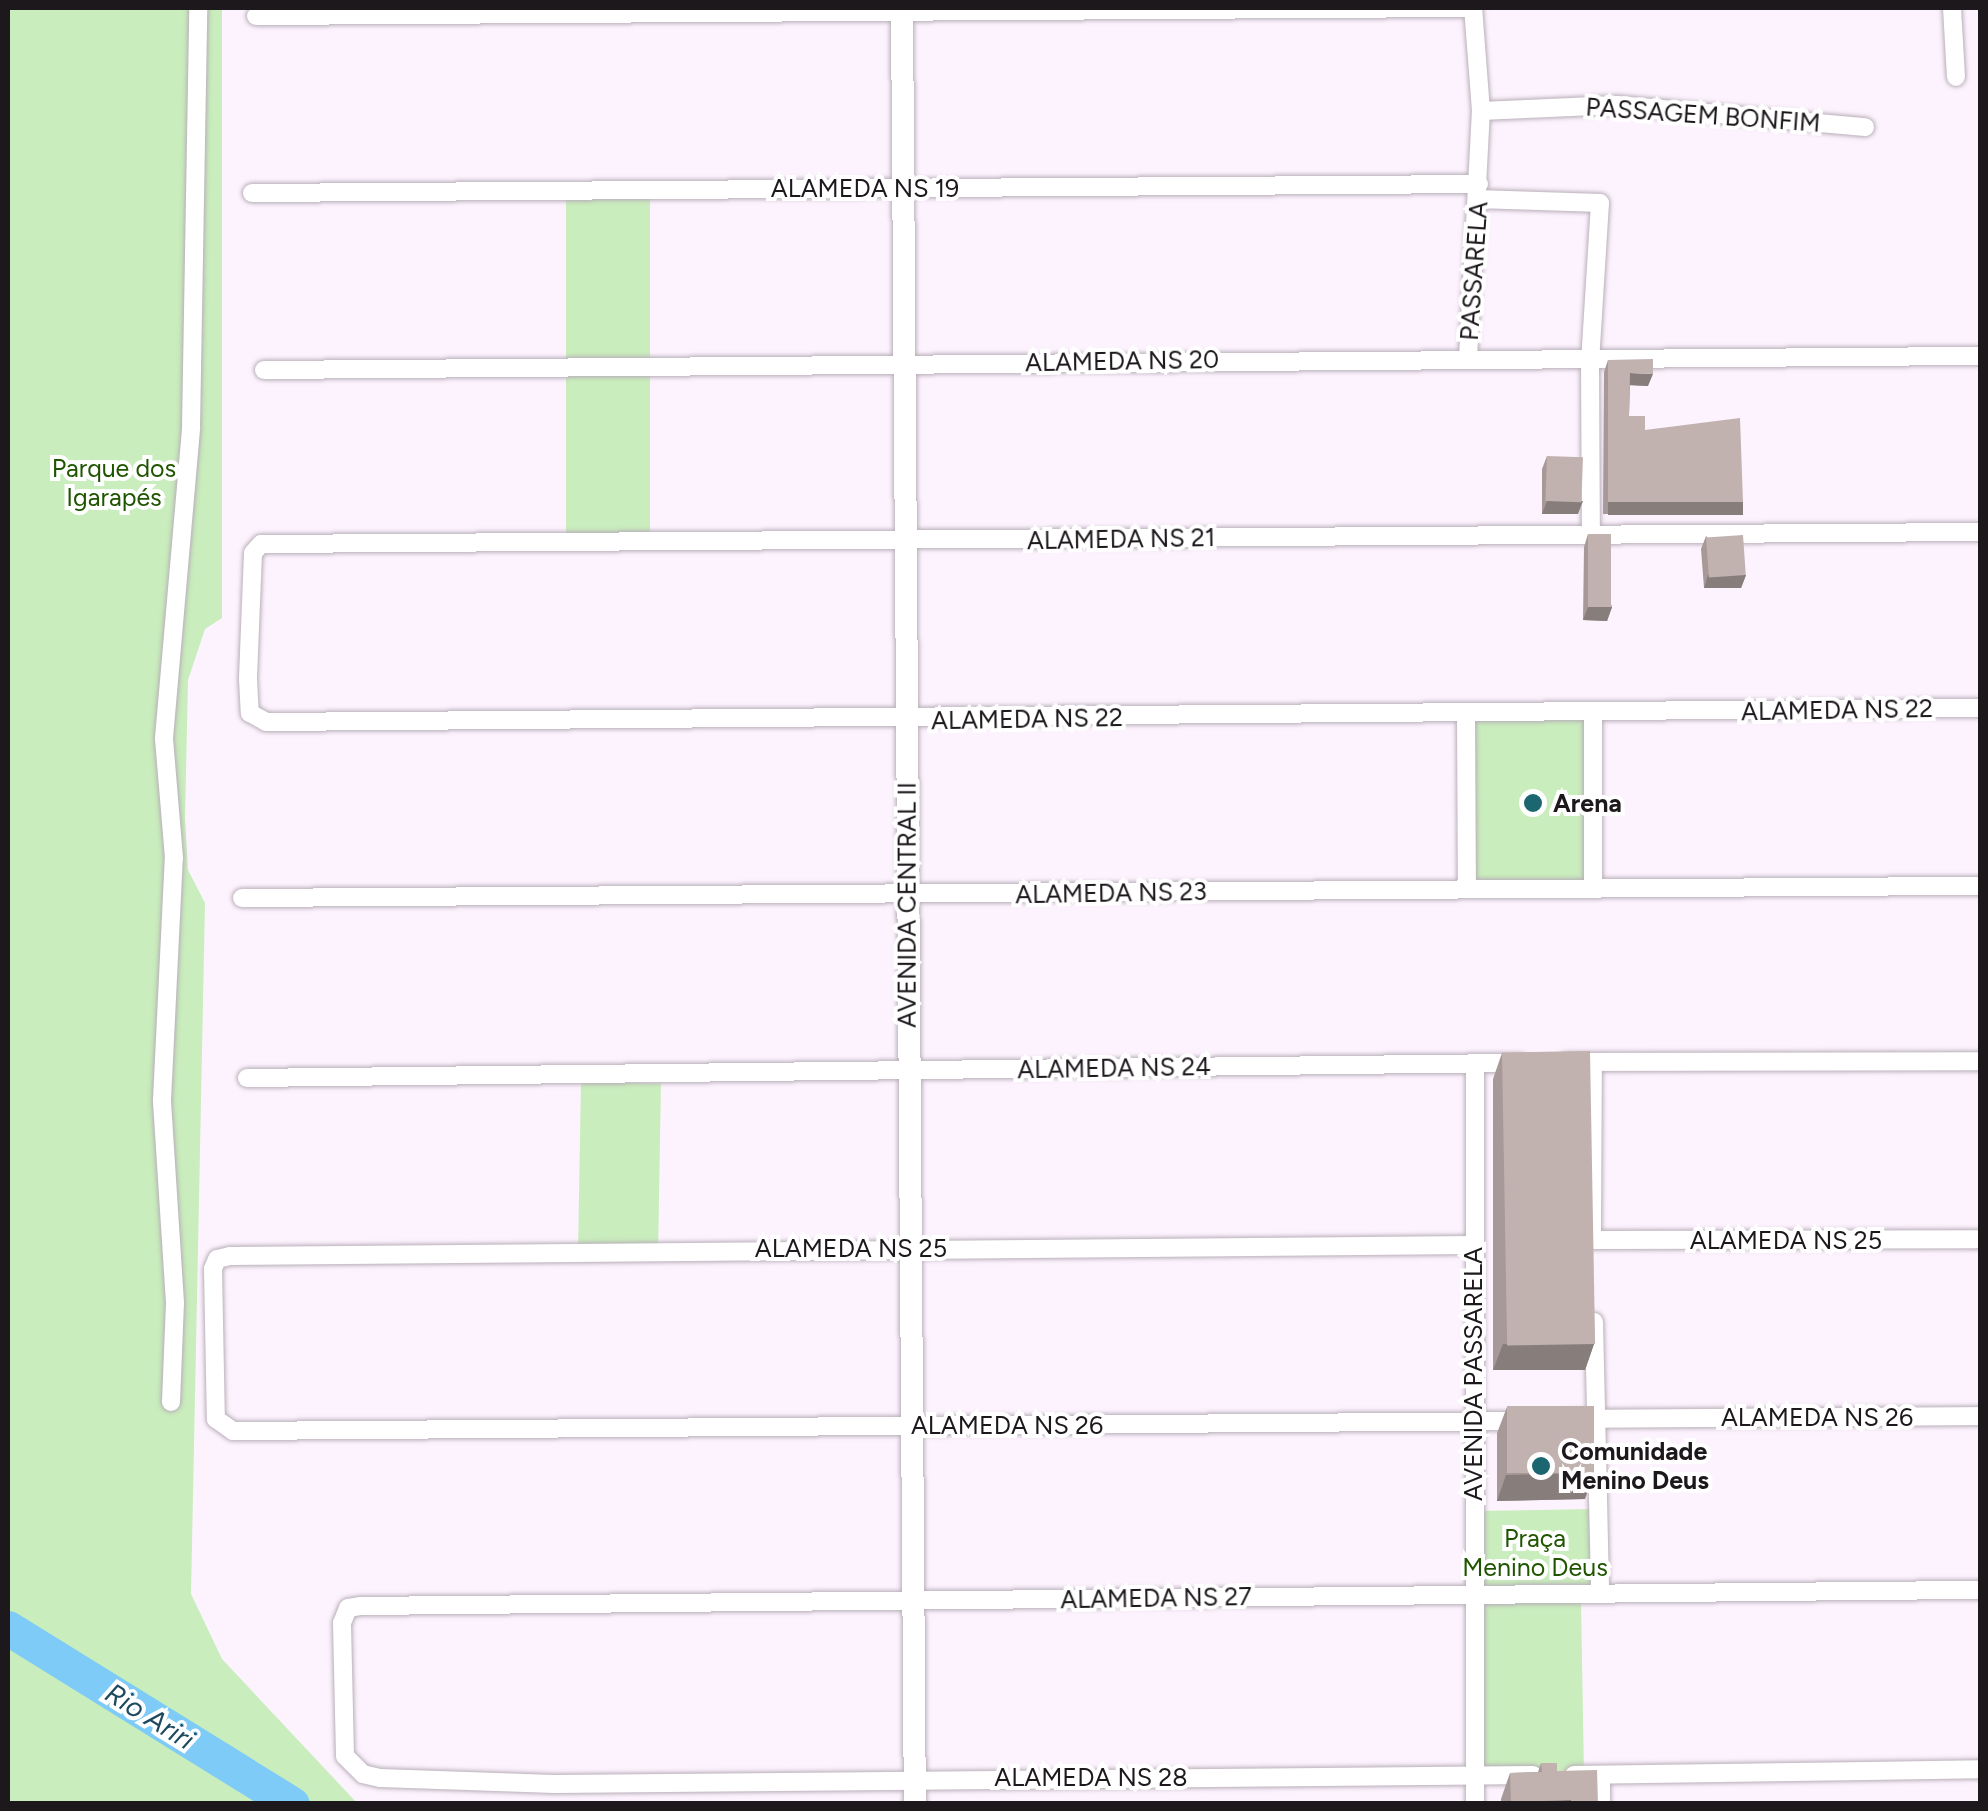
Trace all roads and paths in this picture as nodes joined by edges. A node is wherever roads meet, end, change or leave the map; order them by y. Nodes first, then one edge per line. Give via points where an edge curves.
1 (198, 8) edge
2 (1474, 8) edge
3 (1952, 8) edge
4 (902, 10) edge
5 (256, 16) dead end
6 (1956, 77) dead end
7 (1482, 111) junction
8 (1864, 127) dead end
9 (905, 189) junction
10 (1479, 192) junction
11 (252, 193) dead end
12 (1980, 356) edge
13 (1468, 358) junction
14 (1590, 360) junction
15 (900, 363) junction
16 (264, 370) dead end
17 (1980, 532) edge
18 (1591, 535) junction
19 (902, 542) junction
20 (261, 544) joint
21 (1980, 708) edge
22 (1466, 712) junction
23 (1592, 712) junction
24 (906, 721) junction
25 (1467, 886) junction
26 (1980, 886) edge
27 (1594, 888) junction
28 (909, 896) junction
29 (242, 898) dead end
30 (1980, 1061) edge
31 (1592, 1062) junction
32 (1534, 1063) edge
33 (1553, 1063) edge
34 (1475, 1064) junction
35 (908, 1070) junction
36 (246, 1078) dead end
37 (1980, 1239) edge
38 (1592, 1240) junction
39 (1472, 1245) junction
40 (910, 1247) junction
41 (230, 1256) joint
42 (1592, 1260) edge
43 (1593, 1299) edge
44 (171, 1402) dead end
45 (1980, 1416) edge
46 (1595, 1418) junction
47 (1474, 1422) junction
48 (910, 1426) junction
49 (1980, 1590) edge
50 (1600, 1592) junction
51 (1474, 1593) junction
52 (912, 1601) junction
53 (342, 1622) joint
54 (1980, 1769) edge
55 (1475, 1775) junction
56 (1601, 1775) junction
57 (914, 1778) junction
58 (915, 1804) edge
59 (1475, 1804) edge
60 (1601, 1804) edge

1 - 44 street via 191,427 164,738 174,873 162,1100 175,1302
2 - 4 street
2 - 7 street, PASSARELA
3 - 6 street
4 - 5 street
4 - 9 street, AVENIDA CENTRAL II
7 - 8 street, PASSAGEM BONFIM via 1617,105
7 - 10 street, PASSARELA
9 - 10 street, ALAMEDA NS 19
9 - 11 street, ALAMEDA NS 19 via 652,185
9 - 15 street, AVENIDA CENTRAL II
10 - 13 street, PASSARELA
10 - 14 street, ALAMEDA NS 19 via 1600,203
12 - 14 street, ALAMEDA NS 20
13 - 14 street, ALAMEDA NS 20
13 - 15 street, ALAMEDA NS 20
14 - 18 street
15 - 16 street, ALAMEDA NS 20
15 - 19 street, AVENIDA CENTRAL II
17 - 18 street, ALAMEDA NS 21
18 - 19 street, ALAMEDA NS 21
19 - 20 street, ALAMEDA NS 21
19 - 24 street, AVENIDA CENTRAL II
20 - 24 street, ALAMEDA NS 22 via 253,554 248,679 250,714 258,721
21 - 23 street, ALAMEDA NS 22
22 - 23 street, ALAMEDA NS 22
22 - 24 street, ALAMEDA NS 22
22 - 25 street
23 - 27 street
24 - 28 street, AVENIDA CENTRAL II
25 - 27 street, ALAMEDA NS 23
25 - 28 street, ALAMEDA NS 23
26 - 27 street, ALAMEDA NS 23
28 - 29 street, ALAMEDA NS 23
28 - 35 street, AVENIDA CENTRAL II
30 - 31 street
31 - 33 street
31 - 38 street
32 - 34 street, ALAMEDA NS 24
34 - 35 street, ALAMEDA NS 24
34 - 39 street, AVENIDA PASSARELA
35 - 36 street, ALAMEDA NS 24
35 - 40 street, AVENIDA CENTRAL II
37 - 38 street, ALAMEDA NS 25
38 - 42 street
39 - 40 street, ALAMEDA NS 25
39 - 47 street, AVENIDA PASSARELA
40 - 41 street, ALAMEDA NS 25
40 - 48 street, AVENIDA CENTRAL II
41 - 48 street, ALAMEDA NS 26 via 217,1259 213,1268 216,1419 222,1430
43 - 46 street
45 - 46 street, ALAMEDA NS 26
46 - 47 street, ALAMEDA NS 26
46 - 50 street
47 - 48 street, ALAMEDA NS 26
47 - 51 street, AVENIDA PASSARELA
48 - 52 street, AVENIDA CENTRAL II
49 - 50 street, ALAMEDA NS 27
50 - 51 street, ALAMEDA NS 27
51 - 52 street, ALAMEDA NS 27
51 - 55 street, AVENIDA PASSARELA
52 - 53 street, ALAMEDA NS 27 via 360,1606 348,1608
52 - 57 street, AVENIDA CENTRAL II
53 - 57 street, ALAMEDA NS 28 via 344,1756 362,1774 554,1784
54 - 56 street, ALAMEDA NS 28
55 - 56 street, ALAMEDA NS 28
55 - 57 street, ALAMEDA NS 28
55 - 59 street, AVENIDA PASSARELA
56 - 60 street
57 - 58 street, AVENIDA CENTRAL II

